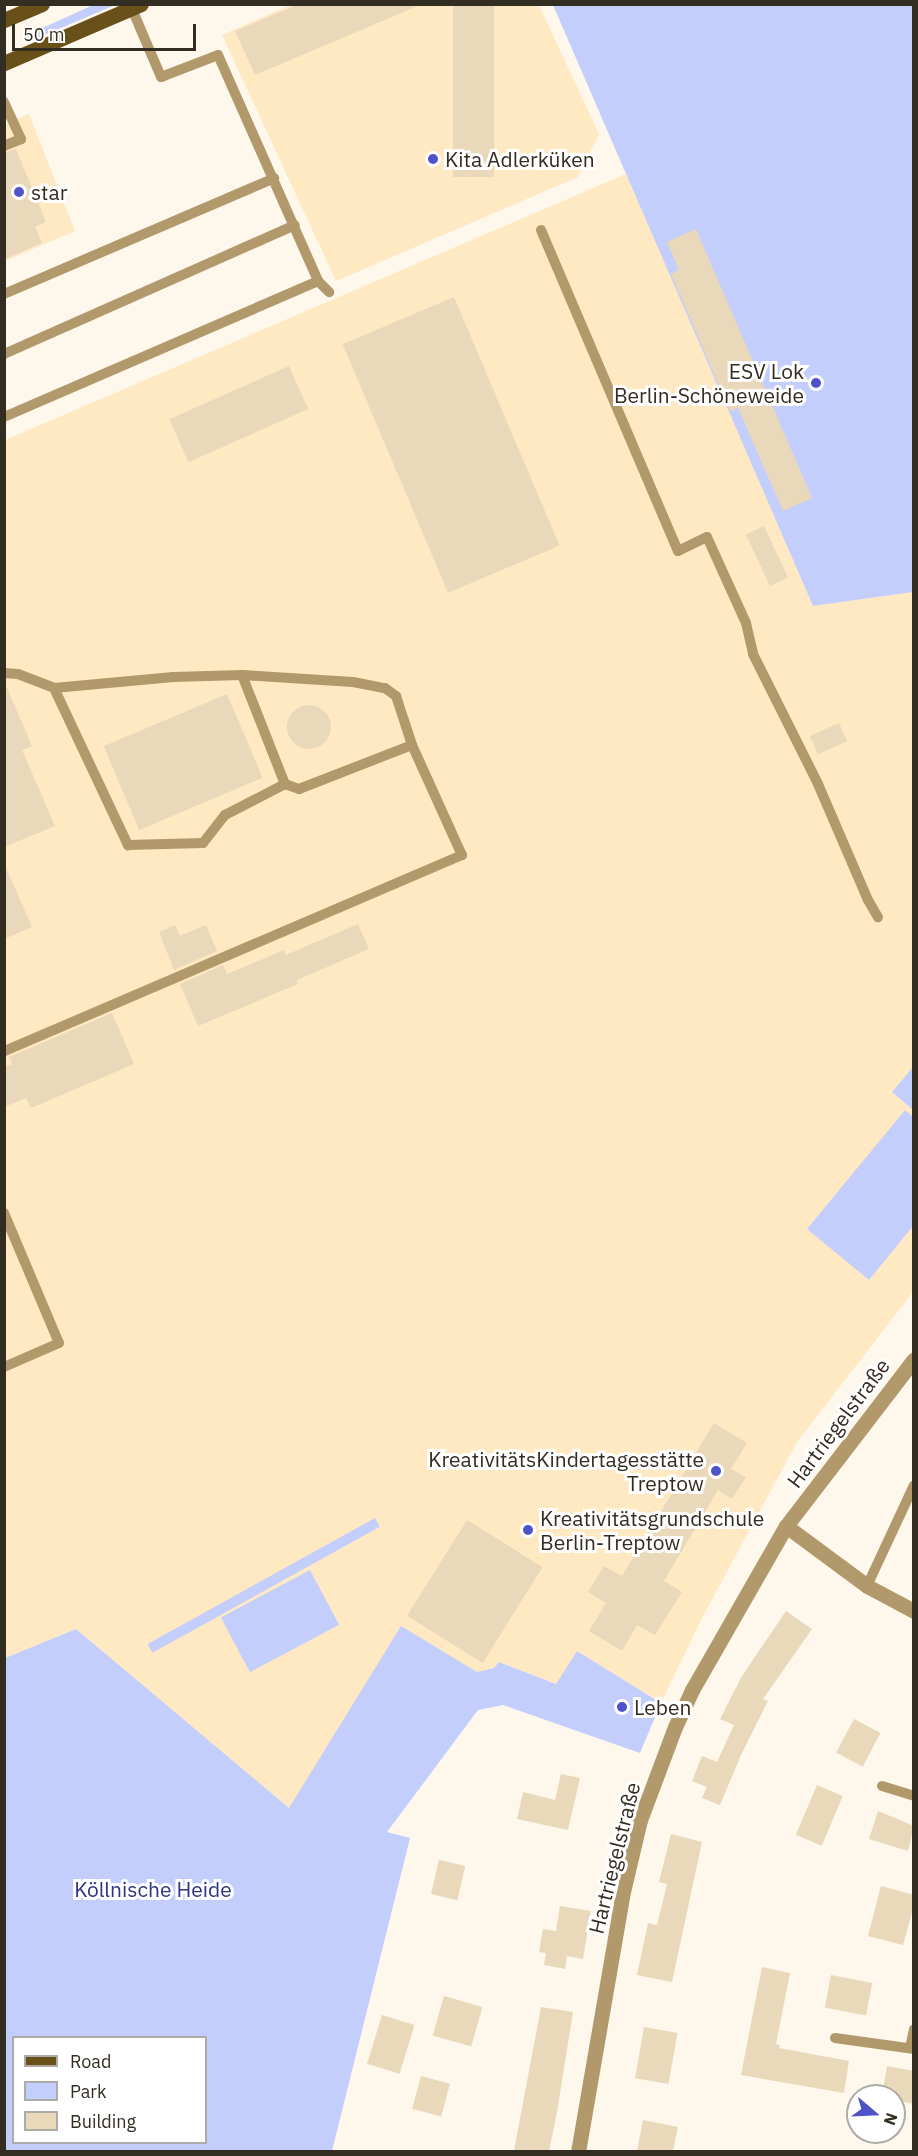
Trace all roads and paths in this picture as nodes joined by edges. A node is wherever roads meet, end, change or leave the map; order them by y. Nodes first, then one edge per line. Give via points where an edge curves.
1 (42, 4) edge
2 (136, 7) edge
3 (4, 20) edge
4 (4, 63) edge
5 (4, 102) edge
6 (4, 146) edge
7 (274, 178) junction
8 (295, 225) junction
9 (541, 230) dead end
10 (318, 281) junction
11 (329, 292) dead end
12 (4, 294) edge
13 (4, 354) edge
14 (4, 417) edge
15 (4, 673) edge
16 (242, 675) junction
17 (54, 688) junction
18 (412, 745) junction
19 (285, 784) junction
20 (878, 917) dead end
21 (4, 1051) edge
22 (4, 1213) edge
23 (914, 1359) edge
24 (4, 1367) edge
25 (914, 1485) edge
26 (786, 1526) junction
27 (867, 1586) junction
28 (914, 1611) edge
29 (882, 1786) dead end
30 (914, 1796) edge
31 (914, 2030) edge
32 (835, 2038) dead end
33 (912, 2049) edge
34 (578, 2151) edge

1 - 3 main road
2 - 4 main road
2 - 7 lane via 162,77 218,55
5 - 6 lane via 21,139
7 - 8 lane
7 - 12 lane
8 - 10 lane
8 - 13 lane
9 - 20 lane via 678,551 707,537 746,623 753,654
10 - 11 lane
10 - 14 lane
15 - 17 lane via 18,674
16 - 17 lane
16 - 18 lane via 353,682 385,688 396,696
16 - 19 lane
17 - 19 lane via 128,845 203,843 225,815
18 - 19 lane via 299,789
18 - 21 lane via 462,855
22 - 24 lane via 59,1343
23 - 26 street, Hartriegelstraße
25 - 27 lane
26 - 27 street
26 - 34 street, Hartriegelstraße via 692,1690 640,1820 622,1896
27 - 28 street
29 - 30 lane
31 - 33 lane
32 - 33 lane

